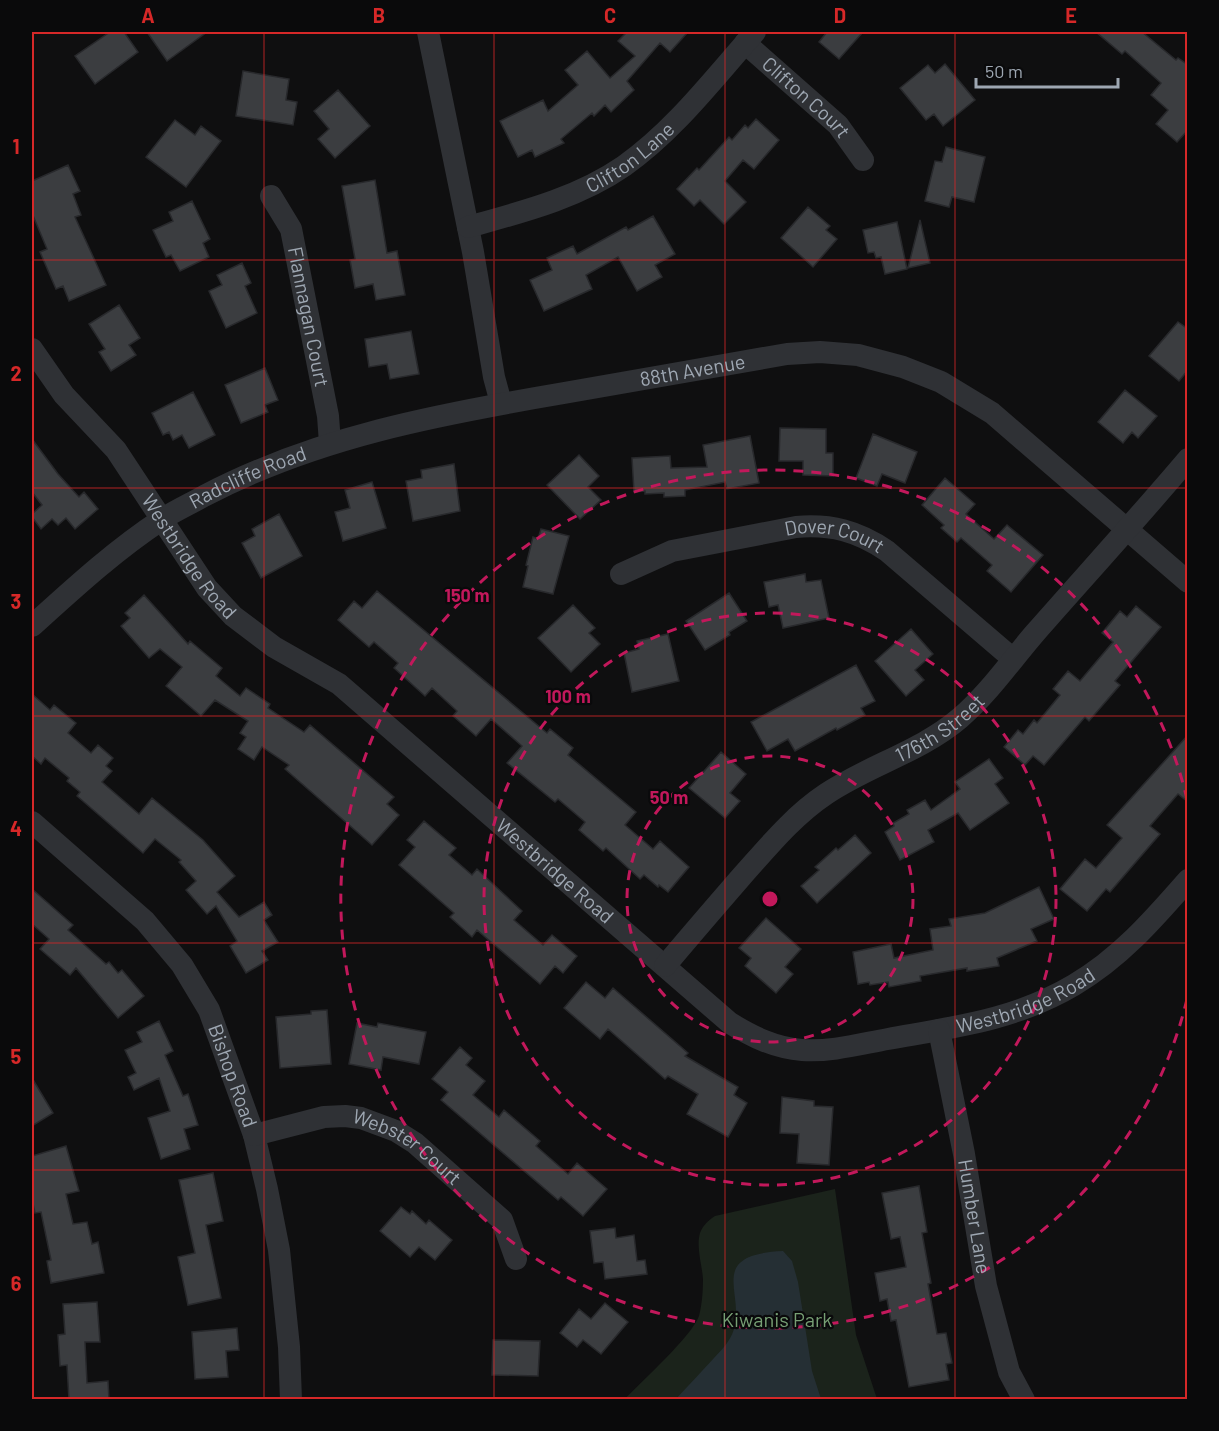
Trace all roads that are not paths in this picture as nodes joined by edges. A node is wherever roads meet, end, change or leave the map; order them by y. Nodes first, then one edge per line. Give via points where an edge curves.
1 (428, 32) edge
2 (750, 37) edge
3 (863, 160) dead end
4 (271, 196) dead end
5 (468, 227) junction
6 (32, 349) edge
7 (501, 403) junction
8 (330, 443) junction
9 (1188, 459) edge
10 (162, 519) junction
11 (1127, 530) junction
12 (621, 574) dead end
13 (1188, 582) edge
14 (32, 626) edge
15 (1013, 658) junction
16 (32, 822) edge
17 (1183, 895) edge
18 (665, 966) junction
19 (939, 1030) junction
20 (254, 1135) junction
21 (516, 1259) dead end
22 (291, 1400) edge
23 (1024, 1400) edge

1 - 5 street
2 - 3 street, Clifton Court via 838,125
2 - 5 street, Clifton Lane via 677,120 624,166 540,207
4 - 8 street, Flannagan Court via 291,229
5 - 7 street
6 - 10 street, Westbridge Road via 64,395 116,450
7 - 8 street, Radcliffe Road
7 - 11 street, 88th Avenue via 787,354 858,355 941,382 992,414
8 - 10 street, Radcliffe Road via 280,460
9 - 11 street, 176th Street
10 - 14 street, Radcliffe Road via 100,564
10 - 18 street, Westbridge Road via 207,588 233,616 274,647 339,684
11 - 13 street, 88th Avenue
11 - 15 street, 176th Street
12 - 15 street, Dover Court via 672,551 796,527 841,528 887,551
15 - 18 street, 176th Street via 980,700 958,720 910,751 825,794 796,818
16 - 20 street, Bishop Road via 145,921 182,965 209,1010
17 - 19 street, Westbridge Road via 1121,951 1074,985 1009,1015
18 - 19 street, Westbridge Road via 730,1023 777,1046 826,1050
19 - 23 street, Humber Lane via 986,1286 1009,1372
20 - 21 street, Webster Court via 324,1117 345,1116 396,1131 415,1143 502,1220
20 - 22 street, Bishop Road via 279,1250

